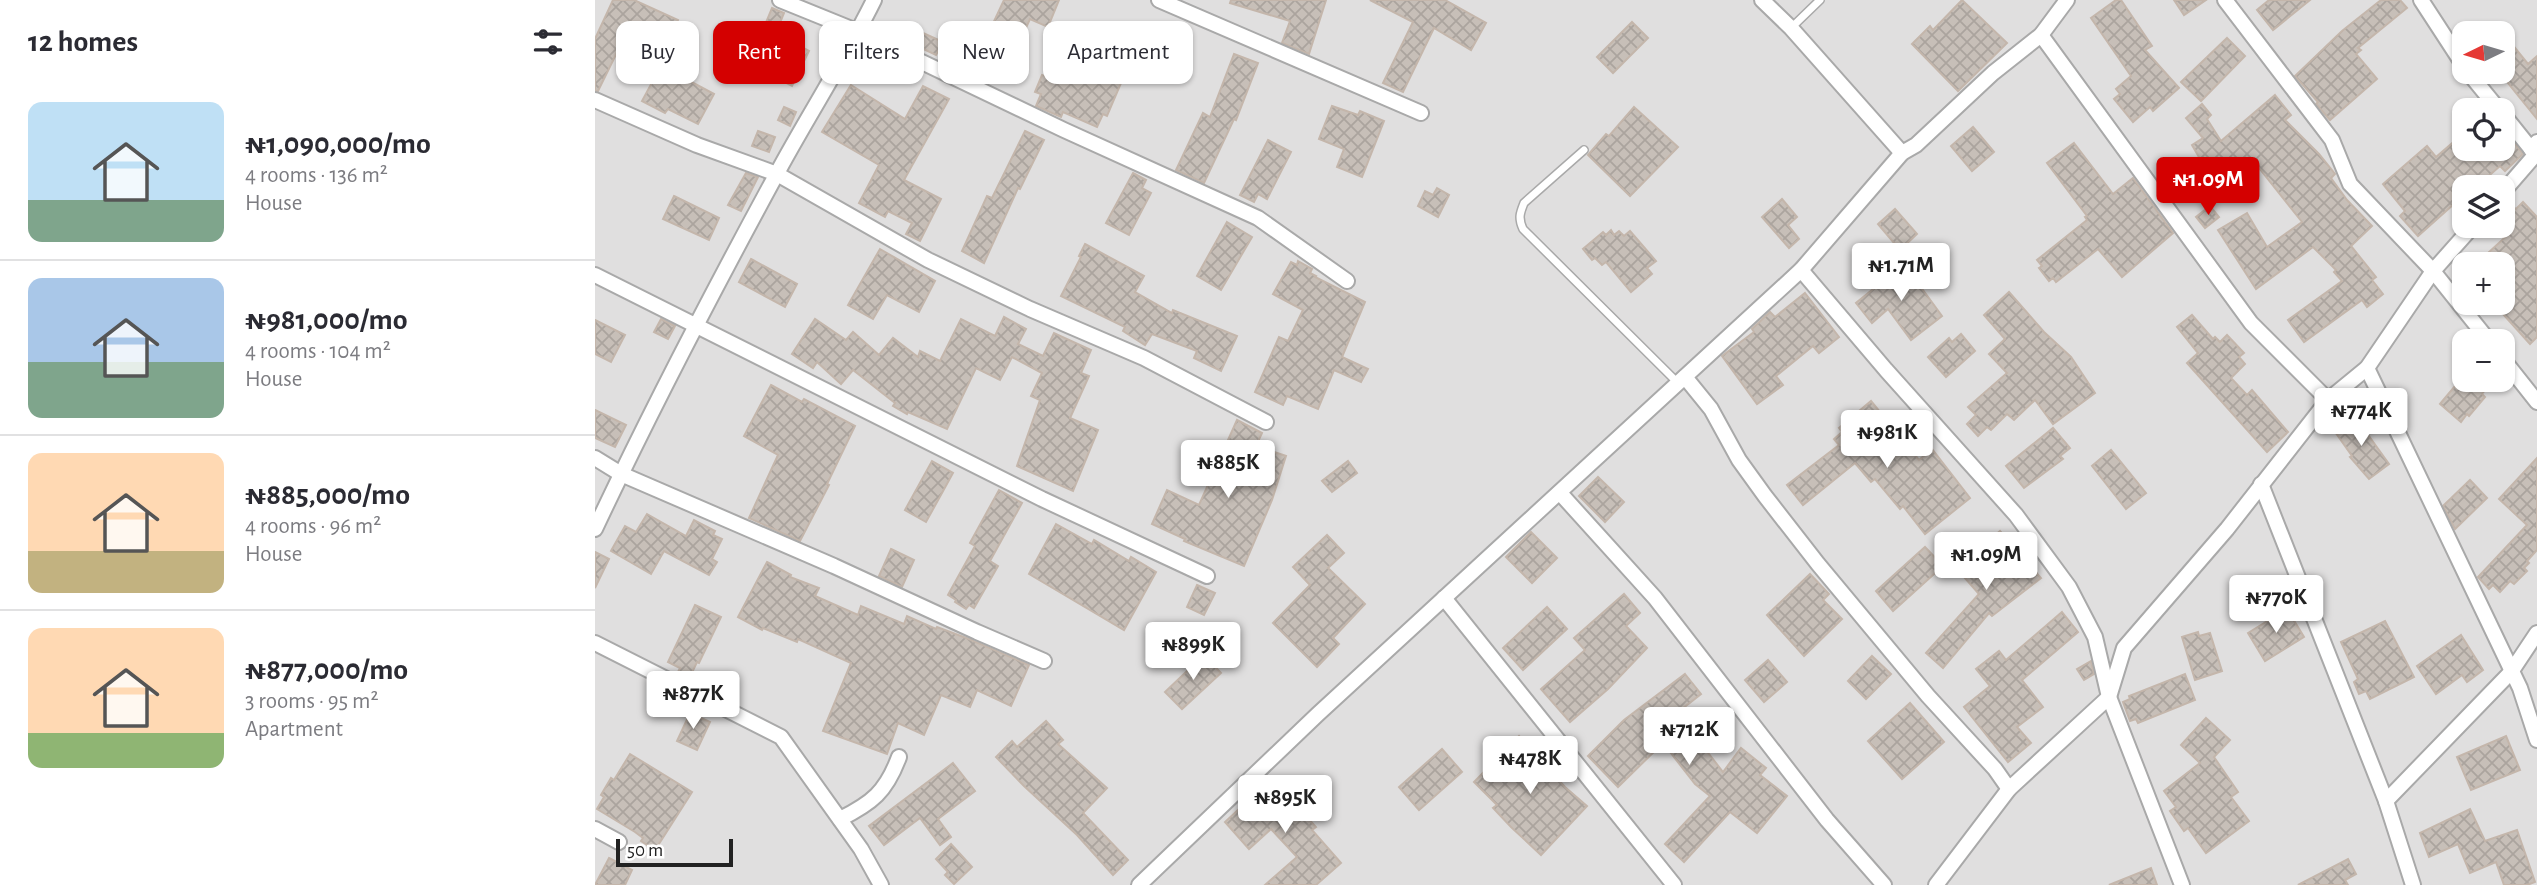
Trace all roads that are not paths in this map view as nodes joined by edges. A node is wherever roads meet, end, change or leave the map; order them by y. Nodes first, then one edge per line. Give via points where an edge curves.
1 (780, 0) edge
2 (874, 0) edge
3 (1159, 0) edge
4 (1762, 0) edge
5 (1820, 0) edge
6 (2067, 0) edge
7 (2225, 0) edge
8 (2421, 0) edge
9 (832, 21) edge
10 (864, 21) edge
11 (1791, 28) junction
12 (2041, 35) junction
13 (2452, 48) edge
14 (924, 63) edge
15 (829, 84) edge
16 (2479, 84) edge
17 (2490, 98) edge
18 (595, 100) edge
19 (1421, 113) dead end
20 (2515, 128) edge
21 (1584, 150) dead end
22 (2535, 151) edge
23 (1902, 153) junction
24 (776, 174) junction
25 (2515, 177) edge
26 (2462, 238) edge
27 (1801, 270) junction
28 (2433, 271) junction
29 (595, 275) edge
30 (1347, 281) dead end
31 (696, 325) junction
32 (2479, 329) edge
33 (2367, 368) junction
34 (2515, 374) edge
35 (1682, 380) junction
36 (2328, 400) junction
37 (2537, 402) edge
38 (1266, 422) dead end
39 (595, 458) edge
40 (621, 474) junction
41 (2261, 484) junction
42 (1560, 493) junction
43 (595, 529) edge
44 (1206, 576) dead end
45 (1444, 598) junction
46 (2537, 633) edge
47 (595, 643) edge
48 (1044, 661) dead end
49 (2511, 671) junction
50 (2109, 697) junction
51 (2537, 740) edge
52 (899, 757) dead end
53 (2009, 789) junction
54 (2386, 801) junction
55 (840, 818) junction
56 (595, 829) edge
57 (619, 842) dead end
58 (878, 884) edge
59 (1139, 885) edge
60 (1674, 885) edge
61 (1884, 885) edge
62 (1936, 885) edge
63 (2182, 885) edge
64 (2413, 885) edge

1 - 9 street
2 - 10 street
3 - 19 street
4 - 11 street
5 - 11 lane
6 - 12 street
7 - 28 street via 2332,140 2350,184
8 - 13 street
11 - 23 street
12 - 23 street
12 - 36 street via 2251,323
14 - 30 street via 1258,218
15 - 24 street
16 - 17 street
18 - 24 street
20 - 22 street
21 - 35 lane via 1524,203 1520,222
22 - 25 street
23 - 27 street
24 - 31 street
24 - 38 street via 928,260 1143,358
26 - 28 street
27 - 35 street
27 - 50 street via 2016,515 2069,587 2095,637
28 - 32 street
28 - 33 street
29 - 31 street
31 - 40 street
31 - 44 street
33 - 36 street
33 - 49 street
34 - 37 street
35 - 42 street
35 - 53 street via 1711,409 1765,496
36 - 41 street
39 - 40 street
40 - 43 street
40 - 48 street
41 - 50 street via 2124,648
41 - 54 street
42 - 45 street
42 - 61 street via 1655,598 1827,820
45 - 59 street
45 - 60 street
46 - 49 street
47 - 55 street via 781,737
49 - 51 street
49 - 54 street
50 - 53 street
50 - 63 street
52 - 55 street via 882,792 865,807
53 - 62 street
54 - 64 street
55 - 58 street
56 - 57 street

